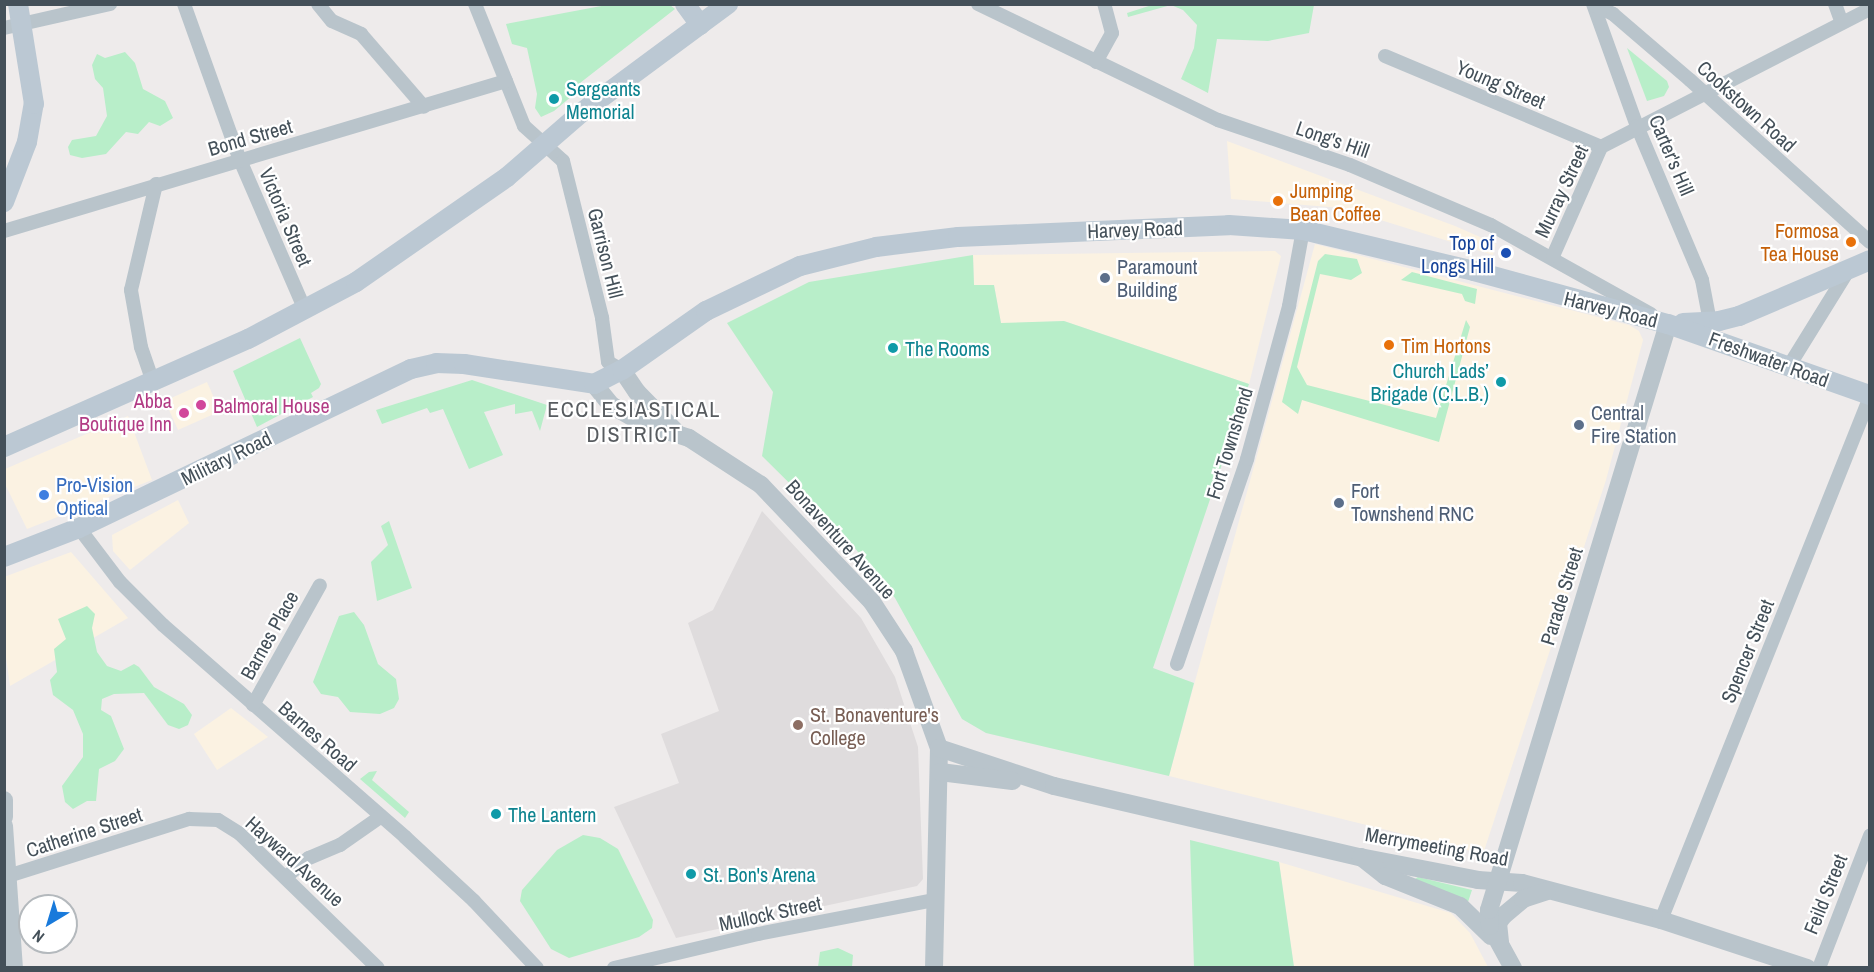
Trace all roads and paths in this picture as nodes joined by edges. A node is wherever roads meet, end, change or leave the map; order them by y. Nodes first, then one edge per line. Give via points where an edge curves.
1 (18, 4) edge
2 (110, 4) edge
3 (184, 4) edge
4 (318, 4) edge
5 (475, 4) edge
6 (685, 4) edge
7 (728, 4) edge
8 (978, 4) edge
9 (1007, 4) edge
10 (1104, 4) edge
11 (1835, 4) edge
12 (1594, 5) edge
13 (1869, 9) edge
14 (993, 12) junction
15 (1842, 23) junction
16 (700, 25) junction
17 (14, 26) edge
18 (1384, 56) dead end
19 (1096, 62) junction
20 (506, 81) junction
21 (1703, 93) junction
22 (424, 106) junction
23 (1637, 126) junction
24 (546, 145) junction
25 (1601, 147) junction
26 (240, 160) junction
27 (156, 184) junction
28 (4, 202) edge
29 (1303, 230) junction
30 (4, 231) edge
31 (1869, 242) edge
32 (1553, 256) junction
33 (1869, 260) edge
34 (1848, 271) junction
35 (305, 310) junction
36 (1710, 322) junction
37 (1668, 324) junction
38 (1789, 366) junction
39 (622, 370) junction
40 (153, 382) junction
41 (594, 384) junction
42 (1869, 396) edge
43 (675, 431) junction
44 (4, 447) edge
45 (79, 528) junction
46 (4, 557) edge
47 (320, 585) dead end
48 (1177, 664) dead end
49 (253, 705) junction
50 (939, 748) junction
51 (940, 772) junction
52 (1054, 786) junction
53 (4, 800) edge
54 (4, 817) edge
55 (380, 817) junction
56 (171, 824) joint
57 (4, 826) edge
58 (1869, 836) edge
59 (1360, 856) junction
60 (9, 876) junction
61 (286, 877) junction
62 (1497, 882) junction
63 (1547, 891) junction
64 (935, 900) junction
65 (1661, 920) junction
66 (1498, 944) junction
67 (14, 968) edge
68 (378, 968) edge
69 (537, 968) edge
70 (614, 968) edge
71 (934, 968) edge
72 (1513, 968) edge
73 (1807, 968) edge
74 (1819, 968) edge

1 - 17 main road
2 - 17 street
3 - 26 street, Victoria Street
4 - 22 street via 332,21 361,34
5 - 20 street, Garrison Hill
6 - 16 main road
7 - 16 main road
8 - 14 street, Long's Hill
9 - 14 street
10 - 19 street via 1112,33
11 - 15 street
12 - 21 street, Cookstown Road via 1614,14
12 - 23 street, Carter's Hill
13 - 15 street, Murray Street
14 - 19 street, Long's Hill
15 - 21 street, Murray Street
16 - 24 main road via 582,112
17 - 28 main road via 33,83 33,122
18 - 25 street, Young Street
19 - 32 street, Long's Hill via 1218,120 1401,185
20 - 22 street, Bond Street
20 - 24 street, Garrison Hill via 524,126
21 - 23 street, Murray Street
21 - 31 street, Cookstown Road
22 - 26 street, Bond Street
23 - 25 street, Murray Street
23 - 36 street, Carter's Hill via 1696,262
24 - 35 main road via 404,251
24 - 39 street, Garrison Hill via 562,161 602,318 608,362
25 - 32 street, Murray Street
26 - 27 street, Bond Street
26 - 35 street, Victoria Street
27 - 30 street, Bond Street
27 - 40 street via 131,290 141,347
29 - 37 main road, Harvey Road
29 - 39 main road, Harvey Road via 1229,225 958,237 834,256 778,275 705,311
29 - 48 street, Fort Townshend via 1289,306 1247,459
32 - 37 street, Long's Hill
33 - 34 main road
34 - 36 main road via 1739,316
34 - 38 street
35 - 40 main road
36 - 37 main road
37 - 38 main road, Freshwater Road
37 - 62 street, Parade Street
38 - 42 main road, Freshwater Road
39 - 41 main road
39 - 43 street, Bonaventure Avenue
40 - 44 main road
41 - 43 street, Bonaventure Avenue via 611,405 642,423
41 - 45 main road, Military Road via 464,364 436,363 411,369
42 - 65 street, Spencer Street
43 - 50 street, Bonaventure Avenue via 718,454 761,485 872,602 904,651
45 - 46 main road, Military Road
45 - 49 street, Barnes Road via 120,582
47 - 49 street, Barnes Place
49 - 55 street, Barnes Road
50 - 51 street, Bonaventure Avenue
50 - 52 street, Merrymeeting Road
51 - 52 street, Merrymeeting Road
51 - 64 street, Bonaventure Avenue
52 - 59 street, Merrymeeting Road
53 - 54 street
55 - 61 street via 340,845 309,858
55 - 69 street, Barnes Road via 474,901
56 - 60 street, Catherine Street
56 - 61 street, Hayward Avenue via 205,817 218,820 240,834
57 - 60 street
58 - 74 street, Feild Street
59 - 62 street, Merrymeeting Road
59 - 66 street via 1385,876 1460,906
60 - 67 street
61 - 68 street, Hayward Avenue
62 - 63 street, Merrymeeting Road via 1522,883
62 - 66 street, Parade Street via 1488,910
63 - 65 street, Merrymeeting Road
63 - 66 street via 1523,899 1503,916 1498,923
64 - 70 street, Mullock Street via 758,934
64 - 71 street, Bonaventure Avenue
65 - 73 street, Merrymeeting Road
66 - 72 street

